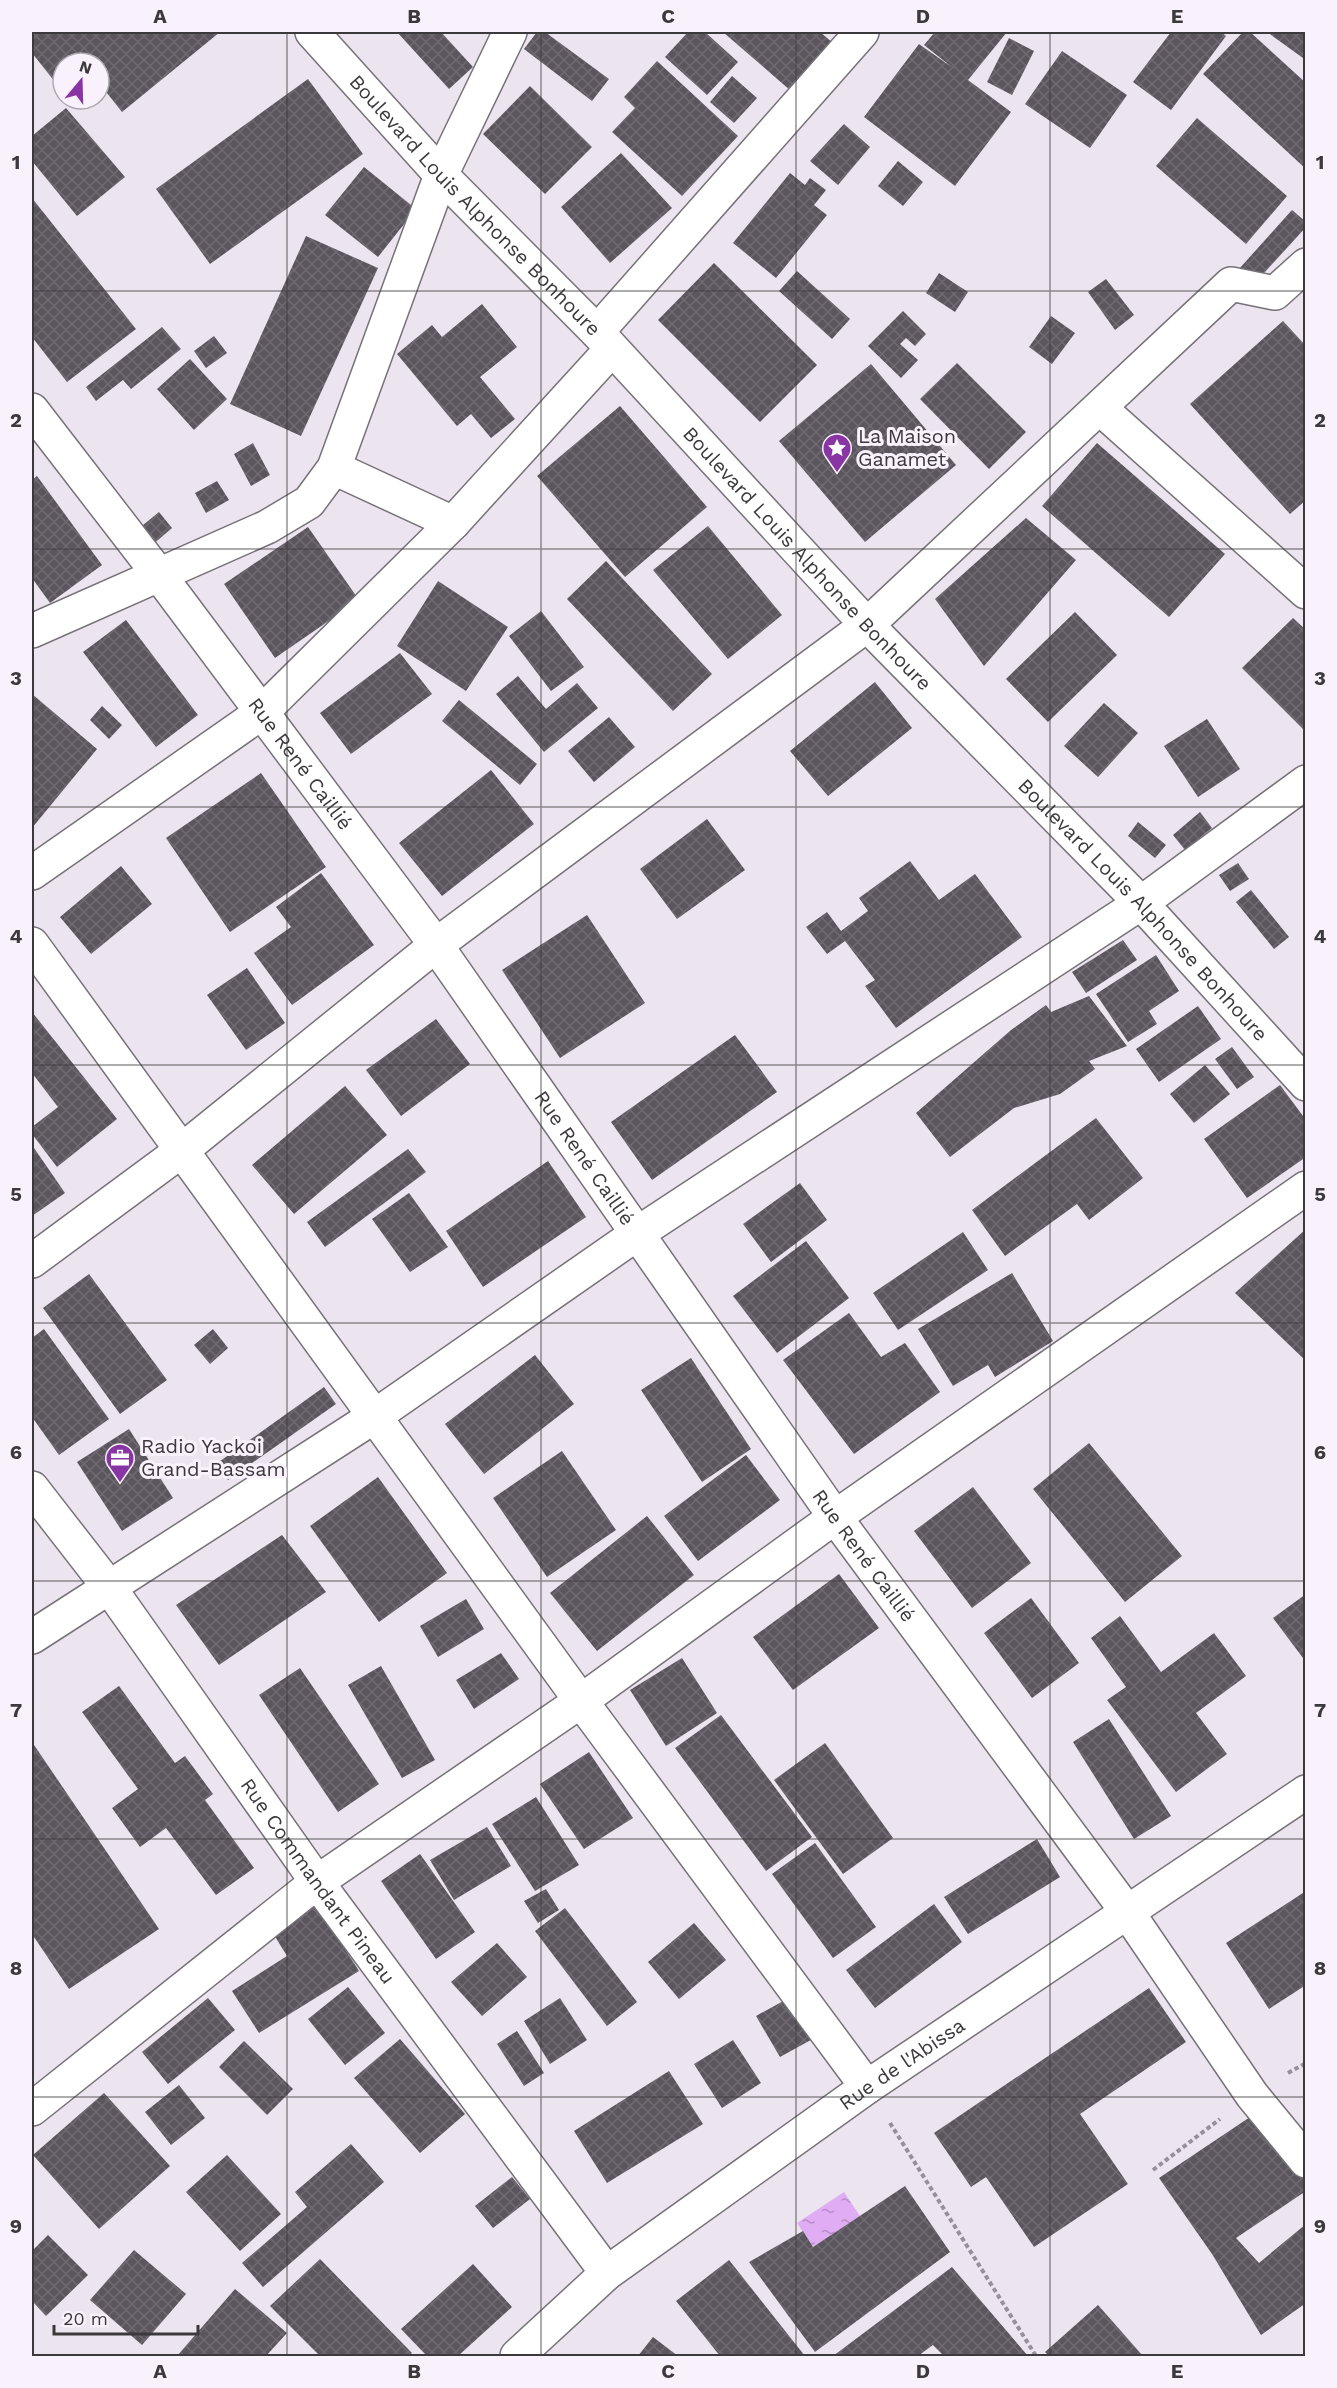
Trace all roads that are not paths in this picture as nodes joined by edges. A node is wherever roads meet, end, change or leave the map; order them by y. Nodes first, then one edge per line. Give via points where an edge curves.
1 (312, 32) edge
2 (510, 32) edge
3 (862, 32) edge
4 (441, 175) junction
5 (1305, 265) edge
6 (604, 341) junction
7 (1101, 409) junction
8 (32, 410) edge
9 (334, 468) junction
10 (453, 523) junction
11 (160, 576) junction
12 (1305, 592) edge
13 (867, 625) junction
14 (32, 631) edge
15 (261, 713) junction
16 (1305, 782) edge
17 (32, 873) edge
18 (1141, 903) junction
19 (32, 944) edge
20 (436, 945) junction
21 (1305, 1084) edge
22 (182, 1151) junction
23 (1305, 1188) edge
24 (638, 1233) junction
25 (32, 1261) edge
26 (375, 1416) junction
27 (32, 1488) edge
28 (835, 1516) junction
29 (109, 1587) junction
30 (32, 1637) edge
31 (581, 1701) junction
32 (1305, 1792) edge
33 (317, 1882) junction
34 (1128, 1913) junction
35 (867, 2087) junction
36 (32, 2109) edge
37 (1305, 2161) edge
38 (607, 2273) junction
39 (517, 2356) edge

1 - 4 street, Boulevard Louis Alphonse Bonhoure
2 - 4 street
3 - 6 street
4 - 6 street, Boulevard Louis Alphonse Bonhoure
4 - 9 street
5 - 7 street via 1275,293 1231,284
6 - 10 street
6 - 13 street, Boulevard Louis Alphonse Bonhoure
7 - 12 street
7 - 13 street
8 - 11 street, Rue René Caillié
9 - 10 street
9 - 11 street via 309,502 267,527
10 - 15 street
11 - 14 street
11 - 15 street, Rue René Caillié
13 - 18 street, Boulevard Louis Alphonse Bonhoure
13 - 20 street
15 - 17 street
15 - 20 street, Rue René Caillié
16 - 18 street
18 - 21 street, Boulevard Louis Alphonse Bonhoure
18 - 24 street
19 - 22 street
20 - 22 street
20 - 24 street, Rue René Caillié
22 - 25 street
22 - 26 street
23 - 28 street
24 - 26 street
24 - 28 street, Rue René Caillié
26 - 29 street
26 - 31 street
27 - 29 street, Rue Commandant Pineau
28 - 31 street
28 - 34 street, Rue René Caillié
29 - 30 street
29 - 33 street, Rue Commandant Pineau
31 - 33 street
31 - 35 street
32 - 34 street, Rue de l'Abissa
33 - 36 street
33 - 38 street, Rue Commandant Pineau
34 - 35 street, Rue de l'Abissa
34 - 37 street, Rue René Caillié via 1252,2094
35 - 38 street, Rue de l'Abissa
38 - 39 street, Rue de l'Abissa

